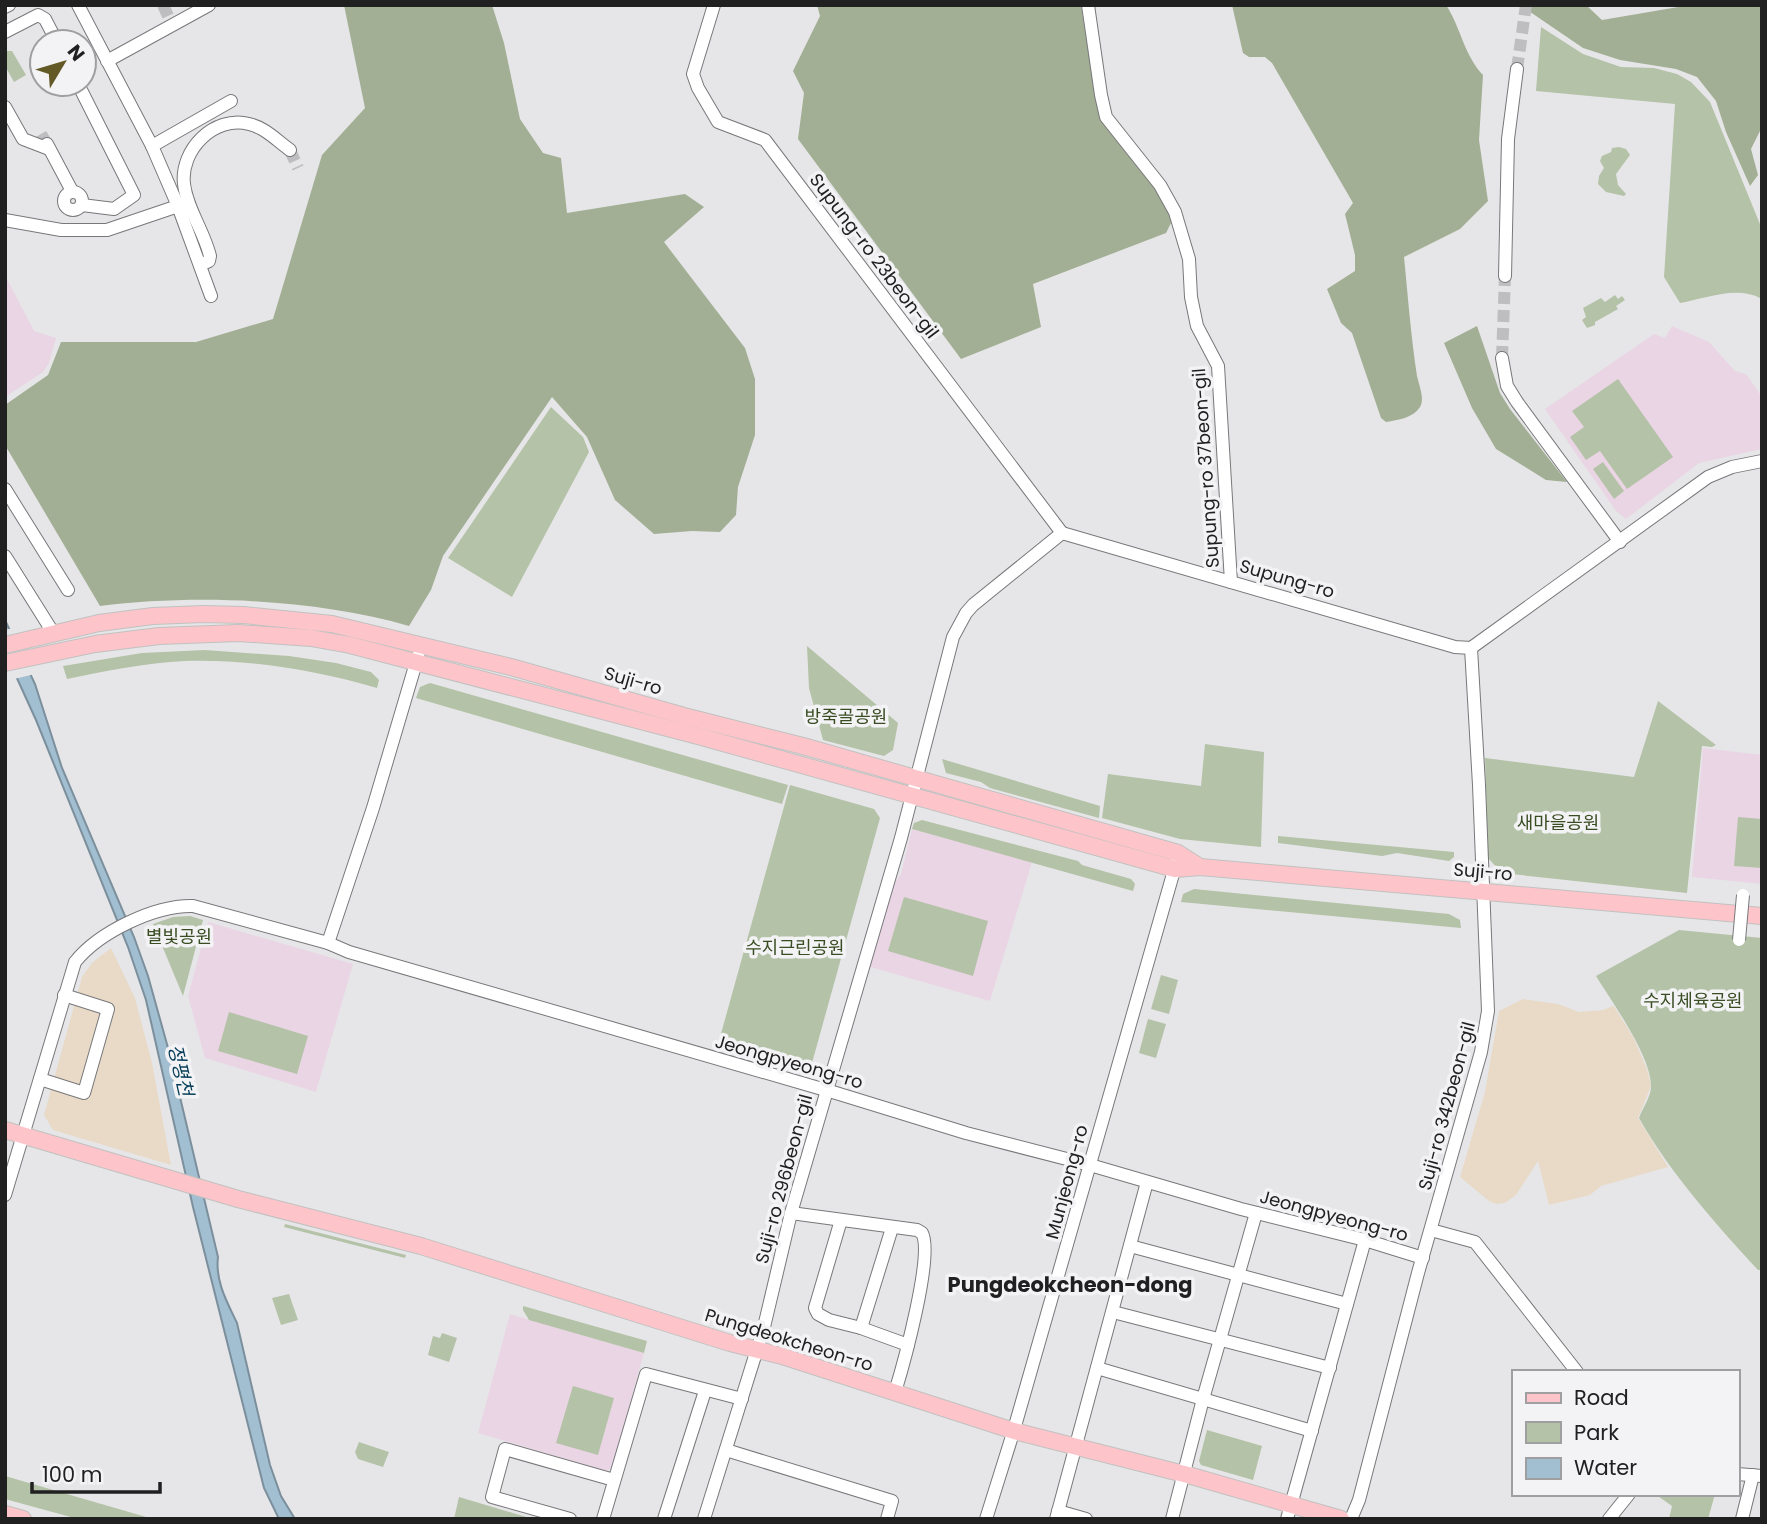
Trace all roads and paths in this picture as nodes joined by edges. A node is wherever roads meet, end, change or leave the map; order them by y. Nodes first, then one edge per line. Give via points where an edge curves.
1 (78, 5) edge
2 (209, 5) edge
3 (714, 5) edge
4 (1088, 5) edge
5 (49, 28) edge
6 (5, 32) edge
7 (107, 61) junction
8 (1517, 69) tunnel mouth
9 (85, 98) edge
10 (231, 101) dead end
11 (5, 107) edge
12 (152, 146) junction
13 (290, 150) tunnel mouth
14 (178, 206) junction
15 (76, 208) junction
16 (5, 220) edge
17 (65, 230) junction
18 (200, 265) junction
19 (1505, 276) tunnel mouth
20 (211, 296) dead end
21 (1502, 358) tunnel mouth
22 (1762, 461) edge
23 (5, 489) edge
24 (1062, 533) junction
25 (1620, 542) junction
26 (5, 556) edge
27 (1231, 582) junction
28 (68, 590) dead end
29 (48, 636) junction
30 (5, 645) edge
31 (421, 645) junction
32 (1471, 648) junction
33 (416, 662) junction
34 (5, 663) edge
35 (915, 777) junction
36 (910, 796) junction
37 (1177, 861) junction
38 (1482, 891) junction
39 (1744, 895) dead end
40 (1762, 916) edge
41 (1739, 940) dead end
42 (328, 943) junction
43 (64, 995) junction
44 (40, 1079) junction
45 (827, 1091) junction
46 (5, 1130) edge
47 (23, 1136) junction
48 (1090, 1165) junction
49 (1147, 1182) junction
50 (5, 1195) edge
51 (791, 1213) junction
52 (1256, 1213) junction
53 (841, 1220) junction
54 (892, 1228) junction
55 (1431, 1230) junction
56 (1365, 1240) junction
57 (1130, 1246) junction
58 (1423, 1258) junction
59 (1238, 1276) junction
60 (1347, 1304) junction
61 (1113, 1312) junction
62 (861, 1328) junction
63 (1221, 1341) junction
64 (908, 1345) junction
65 (758, 1350) junction
66 (1097, 1368) junction
67 (1329, 1368) junction
68 (1575, 1370) edge
69 (705, 1391) junction
70 (895, 1392) junction
71 (742, 1399) junction
72 (1203, 1399) junction
73 (1014, 1431) junction
74 (1312, 1431) junction
75 (1076, 1446) junction
76 (726, 1450) junction
77 (1185, 1474) junction
78 (1739, 1474) edge
79 (1757, 1476) edge
80 (614, 1480) junction
81 (1627, 1496) edge
82 (1289, 1512) edge
83 (5, 1514) edge
84 (1057, 1515) edge
85 (23, 1519) edge
86 (570, 1519) edge
87 (603, 1519) edge
88 (664, 1519) edge
89 (704, 1519) edge
90 (887, 1519) edge
91 (986, 1519) edge
92 (1086, 1519) edge
93 (1172, 1519) edge
94 (1342, 1519) edge
95 (1351, 1519) edge
96 (1609, 1519) edge
97 (1742, 1519) edge

1 - 7 street
2 - 7 street via 171,21
3 - 24 street, Supung-ro 23beon-gil via 693,74 718,122 765,140
4 - 27 street, Supung-ro 37beon-gil via 1106,117 1160,185 1175,212 1189,259 1197,326 1218,366
5 - 6 street via 38,15
7 - 12 street
8 - 19 street via 1508,139
9 - 15 street via 134,195 114,209
10 - 12 street
11 - 15 street via 23,139 48,147 72,191 66,194 66,206
12 - 14 street
13 - 18 street via 267,132 241,122 218,128 195,144 184,180 210,256
14 - 17 street via 107,230
14 - 18 street
15 - 17 street
16 - 17 street
18 - 20 street
21 - 25 street via 1507,386 1517,402
22 - 25 street via 1708,477
23 - 28 street
24 - 27 street, Supung-ro
24 - 35 street via 966,613 948,653
25 - 32 street
26 - 29 street
27 - 32 street, Supung-ro
29 - 30 main road, Suji-ro
29 - 31 main road, Suji-ro via 125,619 204,614 332,624
31 - 33 street
31 - 35 main road, Suji-ro
32 - 38 street, Suji-ro 342beon-gil
33 - 34 main road, Suji-ro via 311,638 238,633 130,638
33 - 36 main road, Suji-ro
33 - 42 street
35 - 36 street
35 - 37 main road, Suji-ro
36 - 37 main road, Suji-ro
36 - 45 street, Suji-ro 296beon-gil
37 - 38 main road, Suji-ro via 1200,867
37 - 48 street, Munjeong-ro
38 - 40 main road, Suji-ro
38 - 55 street, Suji-ro 342beon-gil via 1487,1030
39 - 41 street, bridge
42 - 43 street, Jeongpyeong-ro via 185,906 147,915 90,945 75,961
42 - 45 street, Jeongpyeong-ro
43 - 44 street
43 - 44 street via 108,1009 88,1081 84,1093
44 - 47 street
45 - 48 street, Jeongpyeong-ro
45 - 51 street, Suji-ro 296beon-gil
46 - 47 main road
47 - 50 street
47 - 65 main road, Pungdeokcheon-ro via 421,1245
48 - 49 street, Jeongpyeong-ro
48 - 73 street, Munjeong-ro
49 - 52 street, Jeongpyeong-ro
49 - 57 street
51 - 53 street
51 - 65 street, Suji-ro 296beon-gil
52 - 56 street, Jeongpyeong-ro
52 - 59 street
53 - 54 street
53 - 62 street via 815,1308 829,1320
54 - 62 street
54 - 64 street via 917,1230 925,1238 917,1313
55 - 58 street, Suji-ro 342beon-gil
55 - 68 street via 1475,1242
56 - 58 street, Jeongpyeong-ro
56 - 60 street
57 - 59 street
57 - 61 street
58 - 95 street, Suji-ro 342beon-gil
59 - 60 street
59 - 63 street
60 - 67 street
61 - 63 street
61 - 66 street
62 - 64 street
63 - 67 street
63 - 72 street
64 - 70 street
65 - 70 main road, Pungdeokcheon-ro
65 - 71 street, Suji-ro 296beon-gil
66 - 72 street
66 - 75 street
67 - 74 street
69 - 71 street
69 - 80 street via 646,1374
69 - 88 street
70 - 73 main road, Pungdeokcheon-ro
71 - 76 street, Suji-ro 296beon-gil
72 - 74 street
72 - 77 street
73 - 75 main road, Pungdeokcheon-ro
73 - 91 street, Munjeong-ro
74 - 82 street
75 - 77 main road, Pungdeokcheon-ro
75 - 84 street
76 - 89 street, Suji-ro 296beon-gil
76 - 90 street via 892,1501
77 - 82 main road, Pungdeokcheon-ro
77 - 93 street
78 - 79 street
79 - 97 street
80 - 86 street via 505,1449 492,1497
80 - 87 street
81 - 96 street
82 - 94 main road, Pungdeokcheon-ro
83 - 85 main road
84 - 92 street

